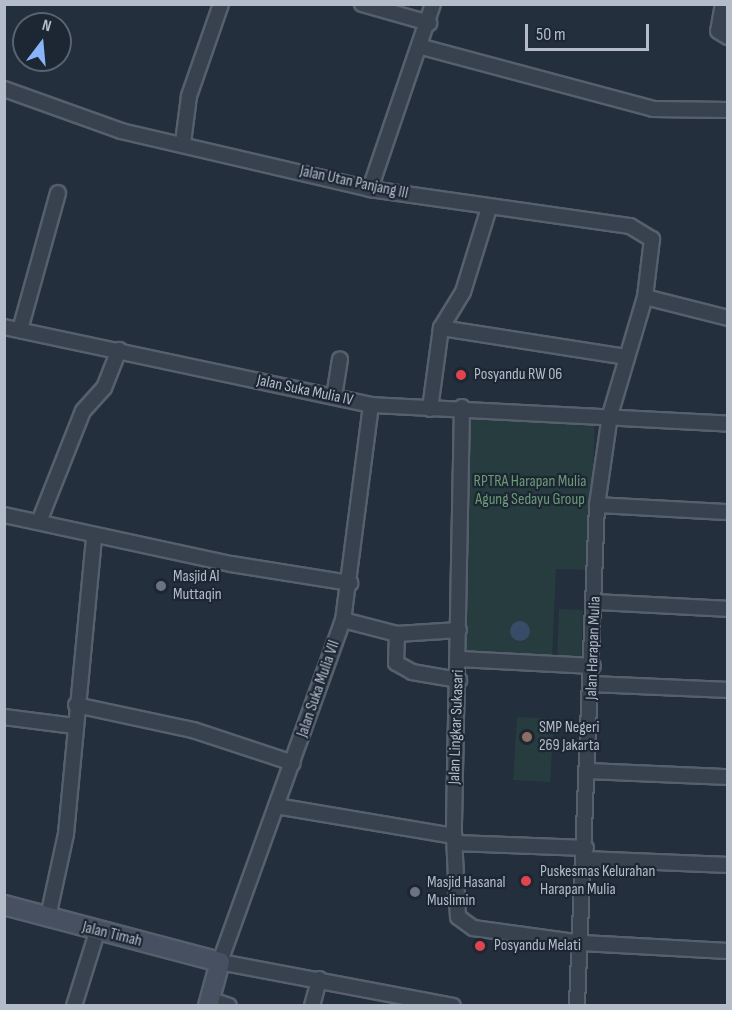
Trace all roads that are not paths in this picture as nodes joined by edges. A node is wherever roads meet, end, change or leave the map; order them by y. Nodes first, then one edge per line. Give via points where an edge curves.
1 (221, 4) edge
2 (362, 4) edge
3 (433, 4) edge
4 (723, 4) edge
5 (429, 23) junction
6 (728, 37) edge
7 (422, 46) junction
8 (4, 89) edge
9 (728, 110) edge
10 (183, 143) junction
11 (370, 189) junction
12 (58, 193) dead end
13 (489, 208) junction
14 (645, 297) junction
15 (728, 318) edge
16 (4, 327) edge
17 (441, 328) junction
18 (20, 330) junction
19 (119, 350) junction
20 (627, 357) junction
21 (340, 359) dead end
22 (334, 398) junction
23 (372, 405) junction
24 (462, 407) junction
25 (430, 409) junction
26 (610, 415) junction
27 (728, 424) edge
28 (597, 505) junction
29 (728, 512) edge
30 (4, 515) edge
31 (39, 522) junction
32 (94, 537) junction
33 (350, 583) junction
34 (596, 602) junction
35 (728, 609) edge
36 (343, 620) junction
37 (459, 630) junction
38 (397, 634) junction
39 (459, 659) junction
40 (592, 666) junction
41 (459, 680) junction
42 (592, 684) junction
43 (728, 690) edge
44 (76, 705) junction
45 (4, 717) edge
46 (74, 726) junction
47 (292, 763) junction
48 (589, 771) junction
49 (728, 777) edge
50 (276, 806) junction
51 (454, 839) junction
52 (586, 853) junction
53 (728, 865) edge
54 (4, 905) edge
55 (48, 917) junction
56 (97, 932) junction
57 (582, 943) junction
58 (728, 951) edge
59 (220, 962) junction
60 (319, 979) junction
61 (208, 1002) edge
62 (74, 1005) edge
63 (229, 1005) edge
64 (312, 1005) edge
65 (453, 1005) edge
66 (577, 1005) edge

1 - 10 street via 189,96
2 - 5 street
3 - 5 street
4 - 6 street via 718,29
5 - 7 street
7 - 9 street via 653,108
7 - 11 street
8 - 10 street, Jalan Utan Panjang III via 121,131
10 - 11 street, Jalan Utan Panjang III
11 - 13 street, Jalan Utan Panjang III
12 - 18 street
13 - 14 street, Jalan Utan Panjang III via 647,233 653,245
13 - 17 street via 463,292
14 - 15 street
14 - 20 street, Jalan Harapan Mulia
16 - 18 street, Jalan Suka Mulia IV
17 - 20 street
17 - 25 street
18 - 19 street, Jalan Suka Mulia IV
19 - 22 street, Jalan Suka Mulia IV
19 - 31 street via 104,388 83,411
20 - 26 street, Jalan Harapan Mulia
21 - 22 street
22 - 23 street, Jalan Suka Mulia IV
23 - 25 street, Jalan Suka Mulia IV
23 - 33 street, Jalan Suka Mulia VII
24 - 25 street, Jalan Suka Mulia IV
24 - 26 street, Jalan Suka Mulia IV
24 - 37 street, Jalan Lingkar Sukasari
26 - 27 street, Jalan Suka Mulia IV
26 - 28 street, Jalan Harapan Mulia
28 - 29 street
28 - 34 street, Jalan Harapan Mulia
30 - 31 street
31 - 32 street
32 - 33 street
32 - 44 street
33 - 36 street, Jalan Suka Mulia VII
34 - 35 street
34 - 40 street, Jalan Harapan Mulia
36 - 38 street
36 - 47 street, Jalan Suka Mulia VII
37 - 38 street
37 - 39 street, Jalan Lingkar Sukasari
38 - 41 street via 396,663 412,672
39 - 40 street
39 - 41 street, Jalan Lingkar Sukasari
40 - 42 street, Jalan Harapan Mulia
41 - 51 street, Jalan Lingkar Sukasari
42 - 43 street
42 - 48 street, Jalan Harapan Mulia
44 - 46 street
44 - 47 street via 183,728
45 - 46 street
46 - 55 street via 66,834
47 - 50 street, Jalan Suka Mulia VII
48 - 49 street
48 - 52 street, Jalan Harapan Mulia
50 - 51 street
50 - 59 street, Jalan Suka Mulia VII
51 - 52 street
51 - 57 street, Jalan Lingkar Sukasari via 458,917 464,925
52 - 53 street
52 - 57 street, Jalan Harapan Mulia
54 - 55 street, Jalan Timah
55 - 56 street, Jalan Timah
56 - 59 street, Jalan Timah
56 - 62 street
57 - 58 street, Jalan Lingkar Sukasari
57 - 66 street, Jalan Harapan Mulia
59 - 60 street
59 - 61 street
60 - 64 street
60 - 65 street
61 - 63 street

